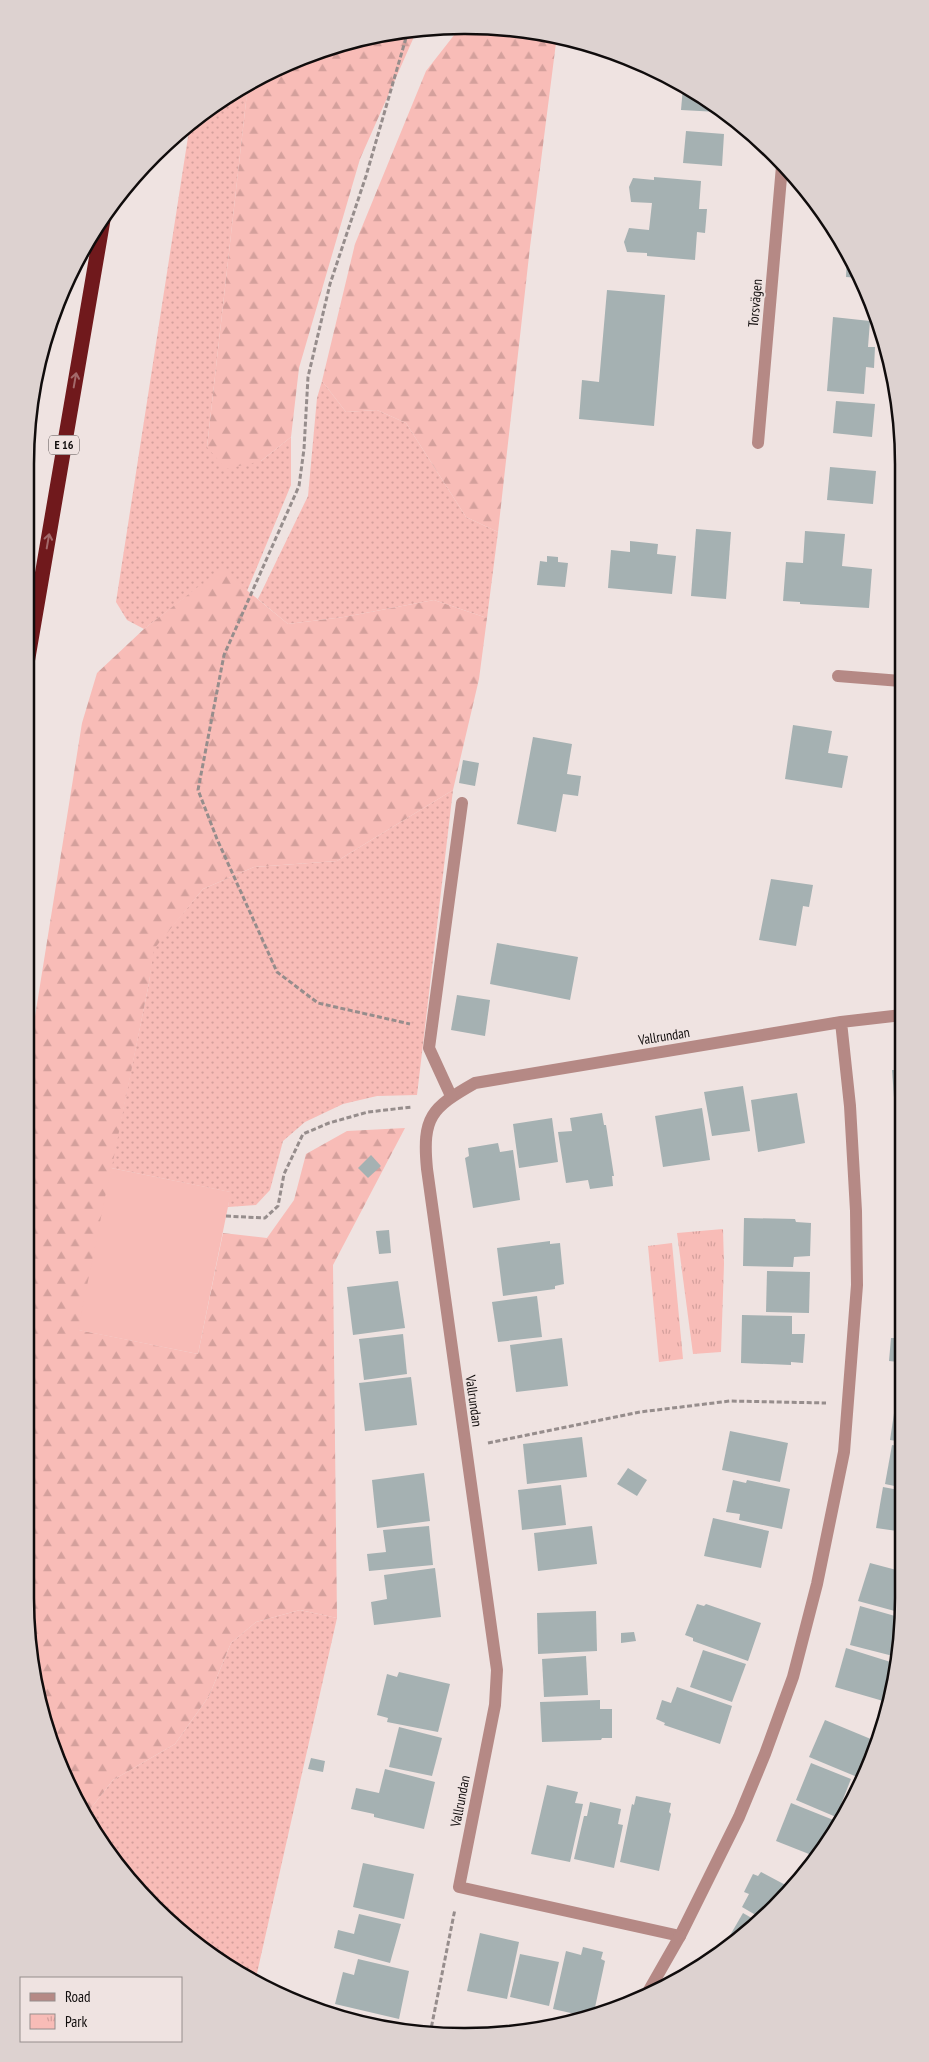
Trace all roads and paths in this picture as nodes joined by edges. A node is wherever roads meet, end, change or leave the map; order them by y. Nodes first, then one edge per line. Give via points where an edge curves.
1 (406, 37) edge
2 (781, 173) edge
3 (101, 234) edge
4 (758, 443) dead end
5 (34, 622) edge
6 (838, 676) dead end
7 (895, 681) edge
8 (462, 803) dead end
9 (895, 1017) edge
10 (840, 1022) junction
11 (431, 1028) junction
12 (447, 1100) junction
13 (226, 1216) dead end
14 (849, 1403) junction
15 (465, 1448) junction
16 (459, 1887) junction
17 (680, 1936) junction
18 (652, 1985) edge
19 (431, 2027) edge

1 - 11 path via 326,302 308,377 299,486 224,655 198,790 277,972 318,1003
2 - 4 street, Torsvägen
5 -> 3 highway, E 16
6 - 7 street
8 - 11 street
9 - 10 street, Vallrundan
10 - 12 street, Vallrundan via 475,1083
10 - 14 street via 850,1106 857,1276
11 - 12 street via 429,1048
12 - 13 path via 368,1112 303,1134 284,1174 278,1206 266,1218
12 - 15 street, Vallrundan via 430,1121 424,1142
14 - 15 path via 721,1402 640,1412
14 - 17 street via 844,1452 794,1677 739,1817
15 - 16 street, Vallrundan via 496,1670 495,1705
16 - 17 street
16 - 19 path
17 - 18 street

